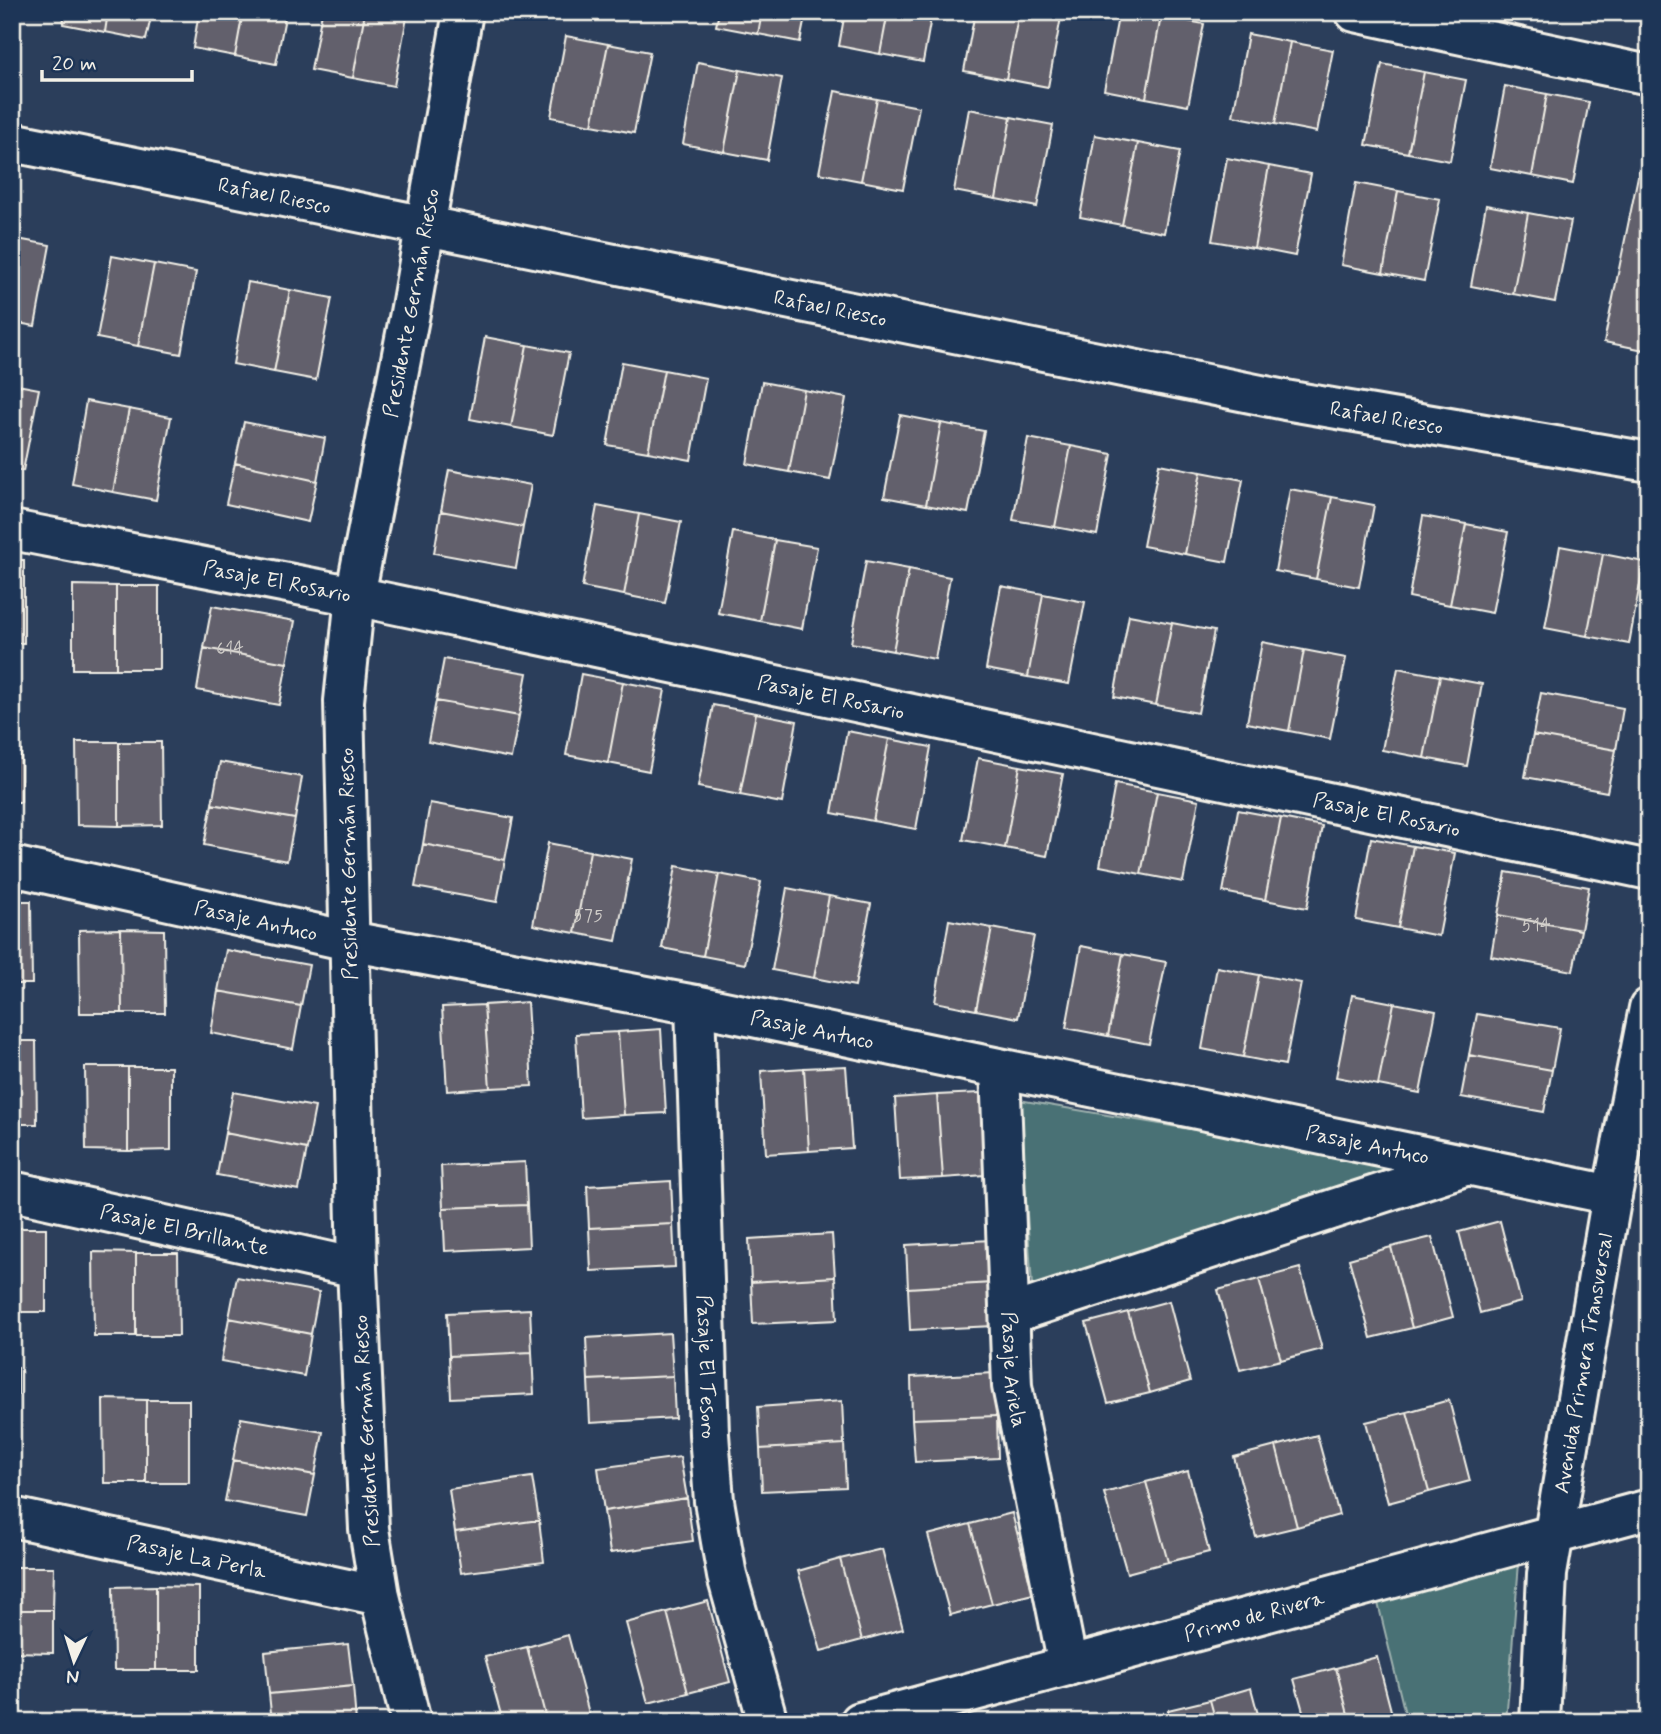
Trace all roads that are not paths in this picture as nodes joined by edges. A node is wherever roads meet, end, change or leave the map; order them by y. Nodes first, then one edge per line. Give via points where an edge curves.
1 (463, 12) edge
2 (1355, 12) edge
3 (1649, 75) edge
4 (12, 142) edge
5 (424, 224) junction
6 (1649, 462) edge
7 (12, 530) edge
8 (355, 596) junction
9 (12, 866) edge
10 (1649, 870) edge
11 (349, 941) junction
12 (695, 1005) junction
13 (1647, 1027) edge
14 (1000, 1069) junction
15 (1470, 1165) junction
16 (12, 1191) edge
17 (1612, 1195) junction
18 (357, 1268) junction
19 (1011, 1314) junction
20 (1649, 1509) edge
21 (12, 1517) edge
22 (1554, 1535) junction
23 (380, 1596) junction
24 (1068, 1666) junction
25 (411, 1722) edge
26 (768, 1722) edge
27 (860, 1722) edge
28 (1540, 1722) edge

1 - 5 street, Presidente Germán Riesco
2 - 3 street
4 - 5 street, Rafael Riesco
5 - 6 street, Rafael Riesco via 1285,400
5 - 8 street, Presidente Germán Riesco
7 - 8 street, Pasaje El Rosario
8 - 10 street, Pasaje El Rosario
8 - 11 street, Presidente Germán Riesco via 344,701
9 - 11 street, Pasaje Antuco
11 - 12 street, Pasaje Antuco
11 - 18 street, Presidente Germán Riesco
12 - 14 street, Pasaje Antuco
12 - 26 street, Pasaje El Tesoro via 714,1501 727,1576
13 - 17 street, Avenida Primera Transversal
14 - 15 street, Pasaje Antuco
14 - 19 street, Pasaje Ariela
15 - 17 street, Pasaje Antuco
15 - 19 street
16 - 18 street, Pasaje El Brillante
17 - 22 street, Avenida Primera Transversal
18 - 23 street, Presidente Germán Riesco via 369,1529
19 - 24 street, Pasaje Ariela via 1017,1422
20 - 22 street, Primo de Rivera
21 - 23 street, Pasaje La Perla
22 - 24 street, Primo de Rivera
22 - 28 street, Avenida Primera Transversal via 1547,1574
23 - 25 street, Presidente Germán Riesco
24 - 27 street, Primo de Rivera

